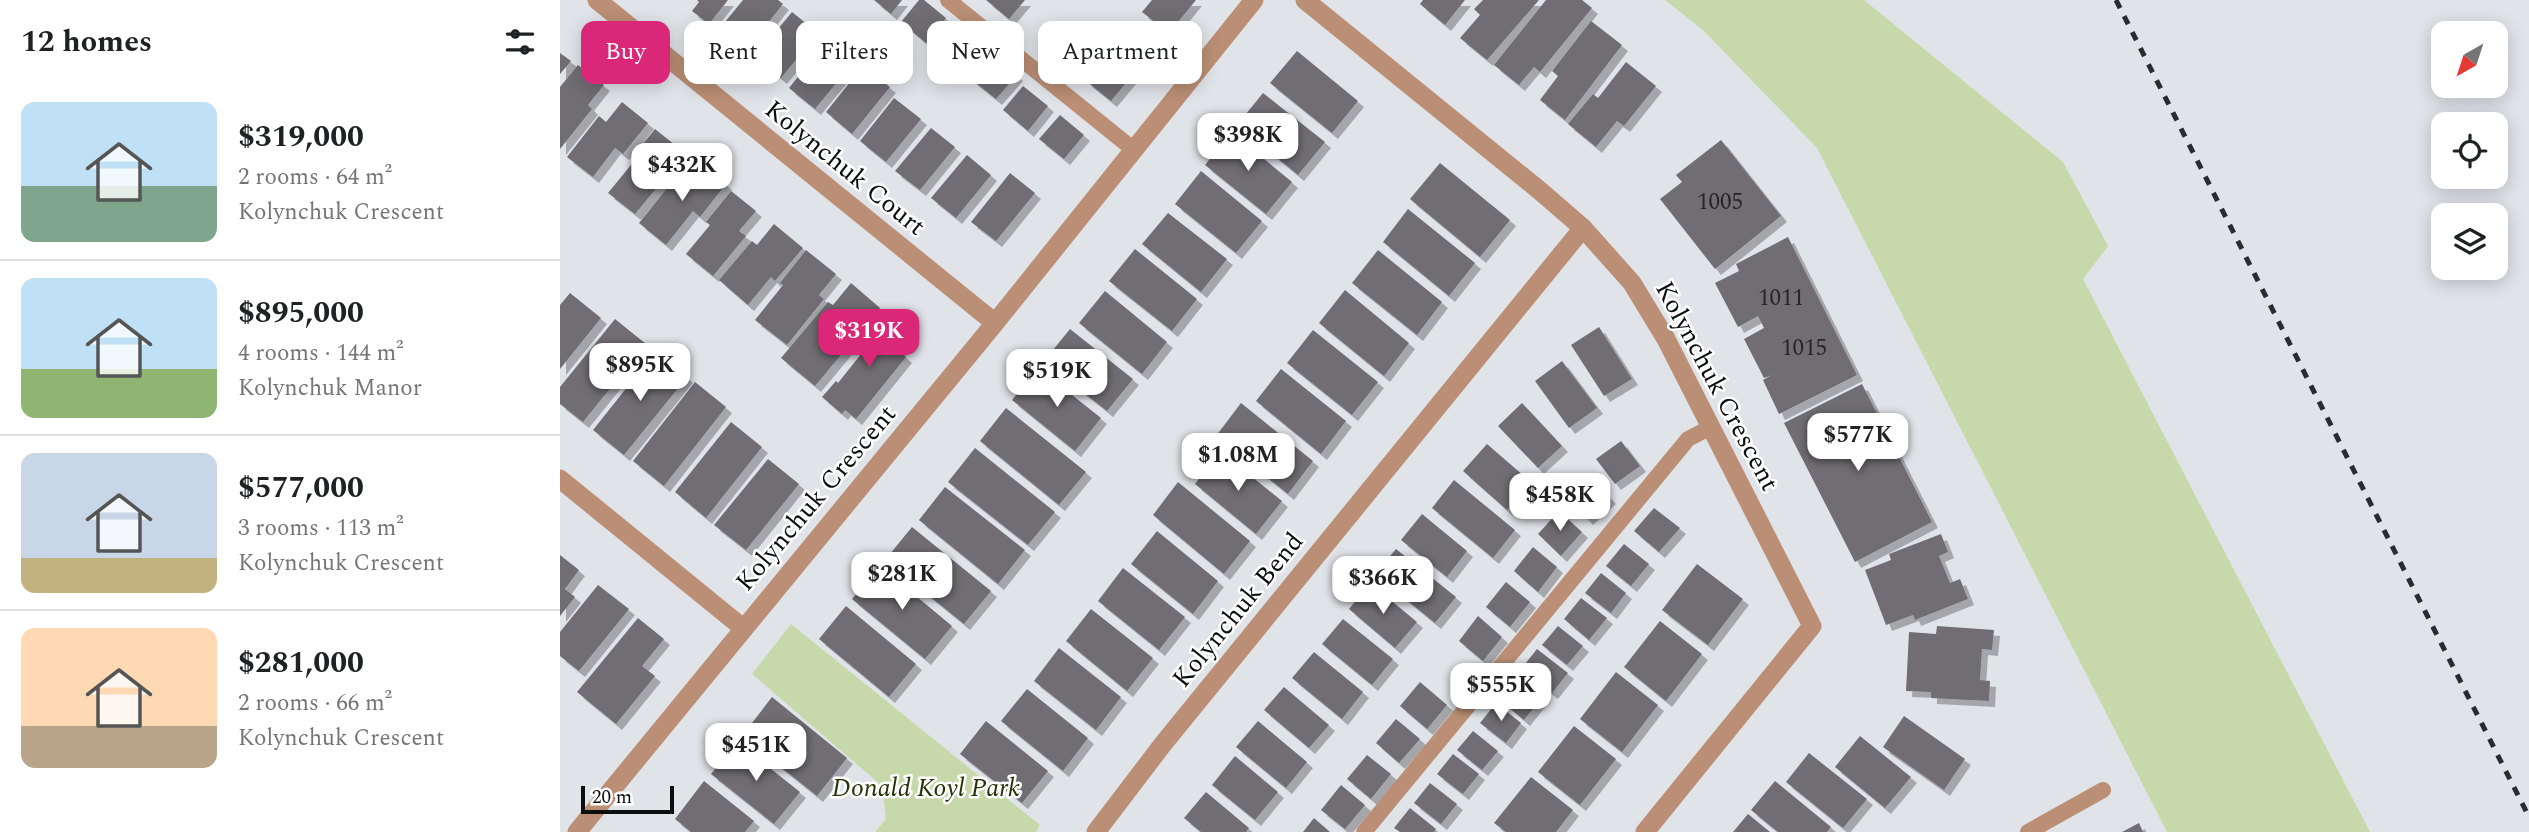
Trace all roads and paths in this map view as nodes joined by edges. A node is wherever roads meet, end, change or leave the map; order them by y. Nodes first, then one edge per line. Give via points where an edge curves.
1 (597, 0) edge
2 (948, 0) edge
3 (1254, 0) edge
4 (1305, 0) edge
5 (1133, 150) junction
6 (1583, 228) junction
7 (995, 323) junction
8 (1711, 427) junction
9 (560, 479) edge
10 (743, 628) junction
11 (2103, 790) dead end
12 (577, 832) edge
13 (1096, 832) edge
14 (1364, 832) edge
15 (1645, 832) edge
16 (2028, 832) edge

1 - 7 street, Kolynchuk Court
2 - 5 lane
3 - 5 street, Kolynchuk Crescent
4 - 6 street, Kolynchuk Crescent
5 - 7 street, Kolynchuk Crescent
6 - 8 street, Kolynchuk Crescent via 1632,283
6 - 13 street, Kolynchuk Bend
7 - 10 street, Kolynchuk Crescent
8 - 14 lane via 1688,439
8 - 15 street, Kolynchuk Crescent via 1812,626
9 - 10 street
10 - 12 street, Kolynchuk Crescent
11 - 16 lane

